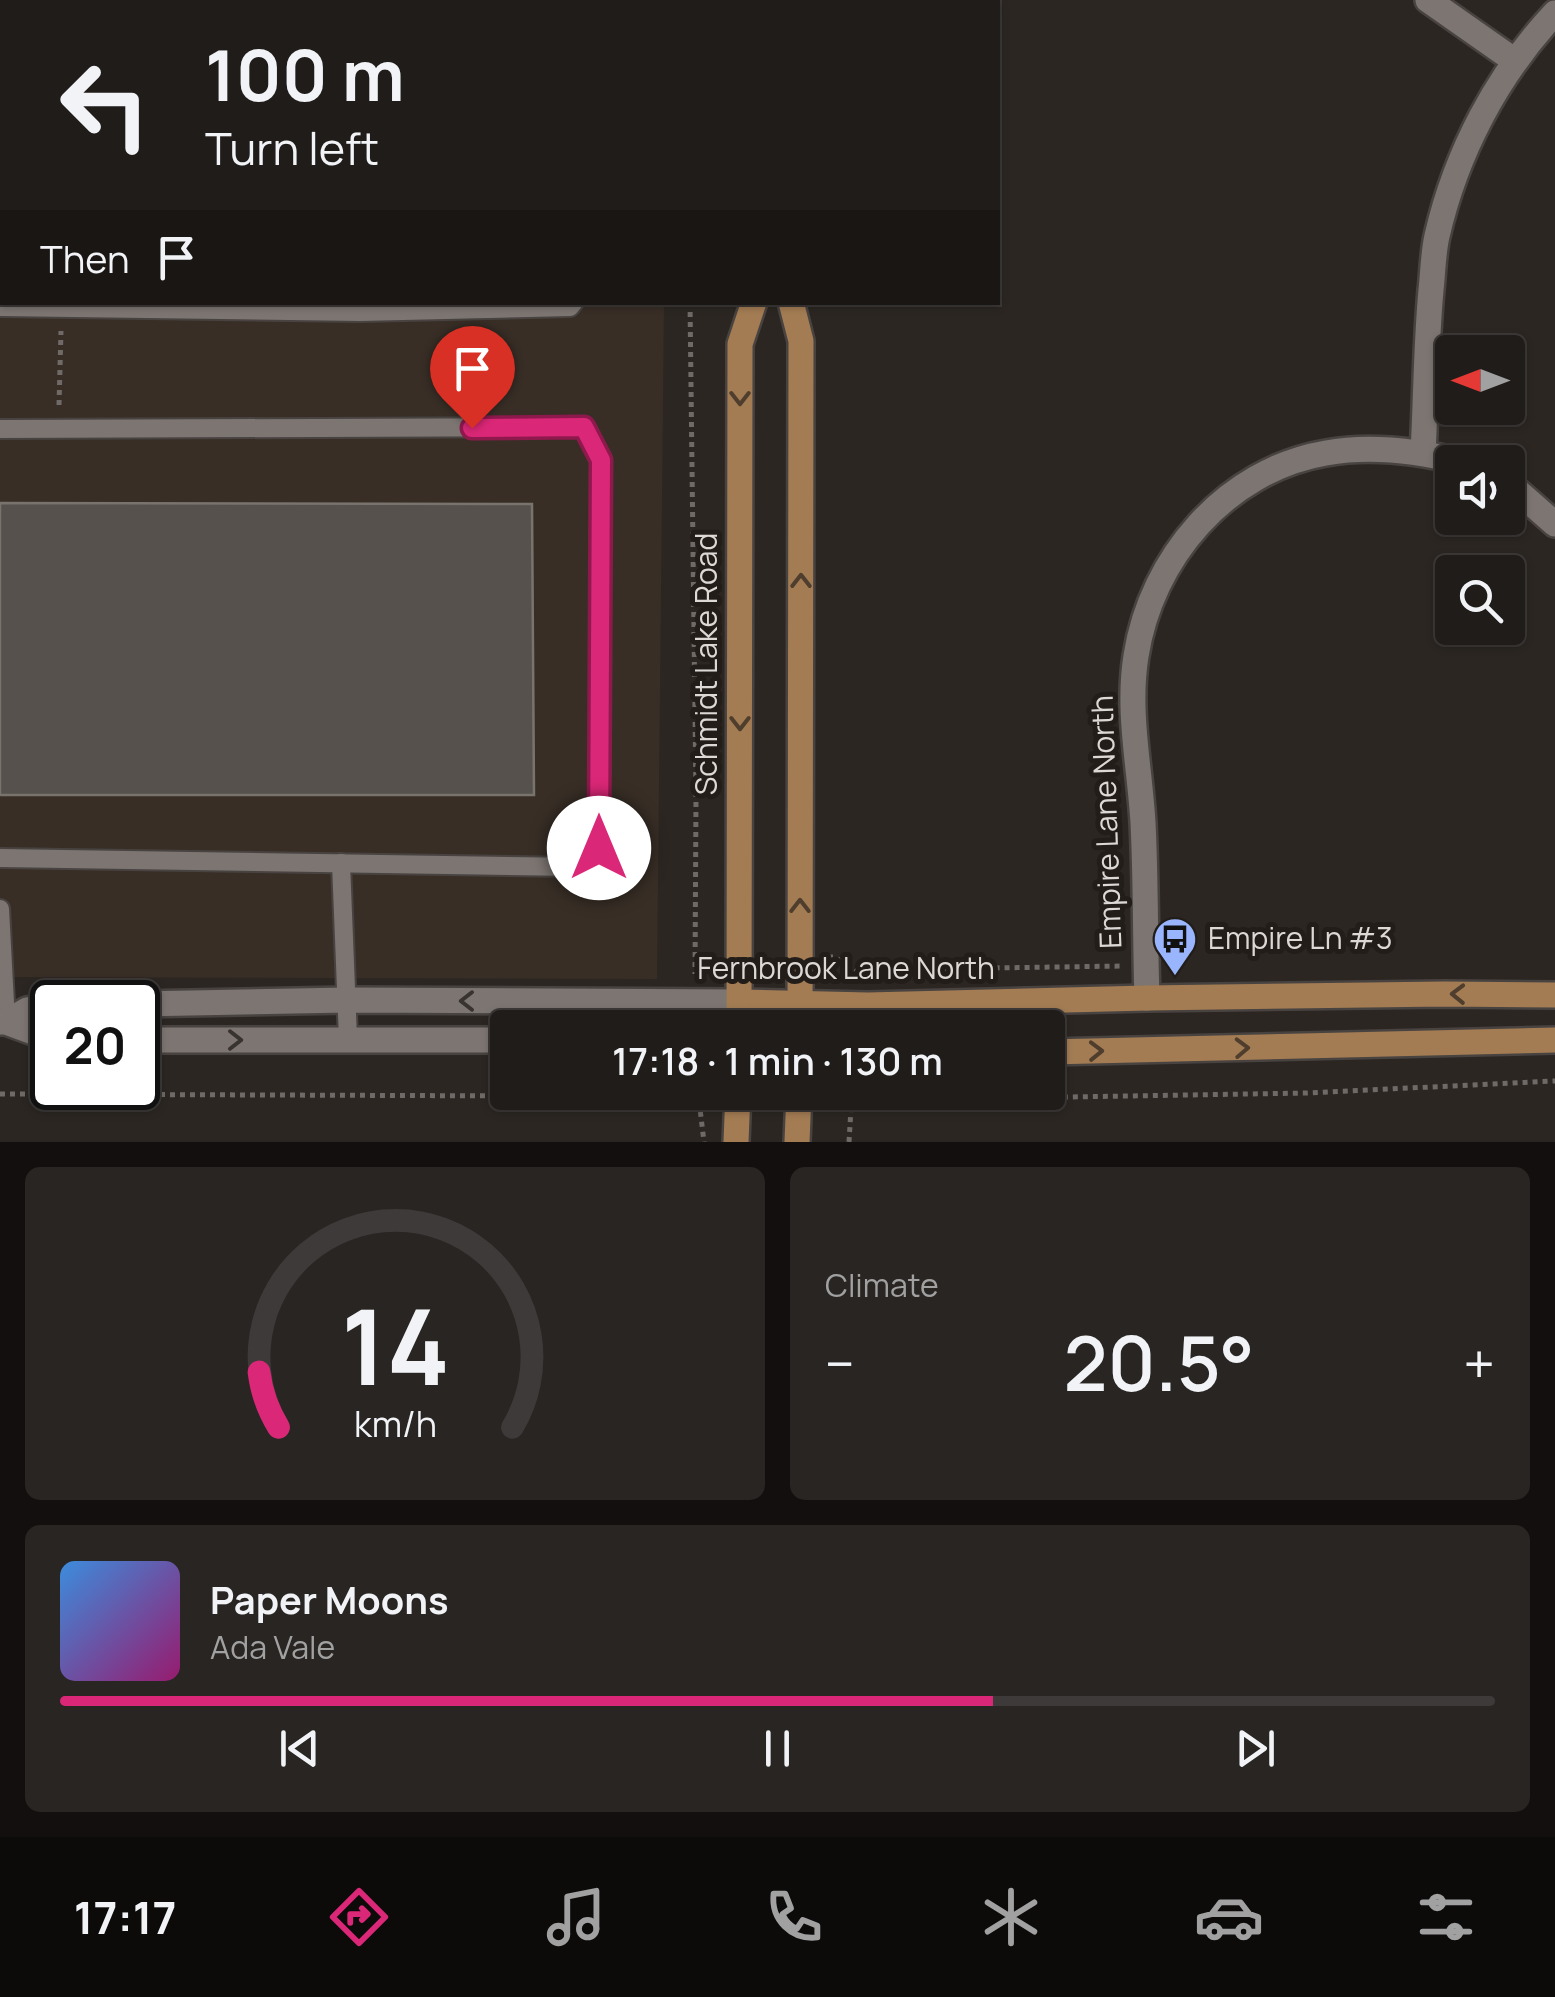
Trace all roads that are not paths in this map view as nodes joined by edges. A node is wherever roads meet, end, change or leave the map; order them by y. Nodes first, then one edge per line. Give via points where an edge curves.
1 (1428, 0) edge
2 (1555, 13) edge
3 (1515, 61) junction
4 (572, 305) edge
5 (753, 305) edge
6 (792, 305) edge
7 (0, 307) edge
8 (360, 307) edge
9 (0, 430) edge
10 (1424, 452) junction
11 (1435, 455) edge
12 (1525, 498) edge
13 (1555, 524) edge
14 (0, 858) edge
15 (342, 864) junction
16 (0, 909) edge
17 (1555, 996) edge
18 (1147, 998) junction
19 (347, 1000) junction
20 (160, 1004) edge
21 (30, 1010) edge
22 (608, 1010) edge
23 (739, 1010) edge
24 (800, 1010) edge
25 (834, 1010) edge
26 (3, 1022) edge
27 (30, 1031) edge
28 (348, 1039) junction
29 (160, 1040) edge
30 (490, 1040) edge
31 (1555, 1040) edge
32 (1065, 1052) edge
33 (737, 1110) edge
34 (798, 1110) edge
35 (736, 1142) edge
36 (797, 1142) edge

1 - 3 street
2 - 3 street
3 - 10 street via 1456,169 1436,239
4 - 8 lane
5 -> 23 street, Schmidt Lake Road via 740,344
24 -> 6 street via 801,341
7 - 8 lane
9 - 15 lane via 584,427 601,460 599,848 576,867
10 - 11 street, Empire Lane North
10 - 18 street, Empire Lane North via 1326,452 1279,465 1198,522 1168,564 1148,608 1132,704
12 - 13 street
14 - 15 lane
15 - 19 lane
16 - 26 lane
17 -> 18 street, Fernbrook Lane North
18 - 25 street, Fernbrook Lane North
19 - 20 street, Fernbrook Lane North
22 -> 19 street, Fernbrook Lane North
19 - 28 lane
21 - 26 street
26 - 27 street
29 -> 28 street
28 - 30 street
32 -> 31 street
33 - 35 street
34 - 36 street

